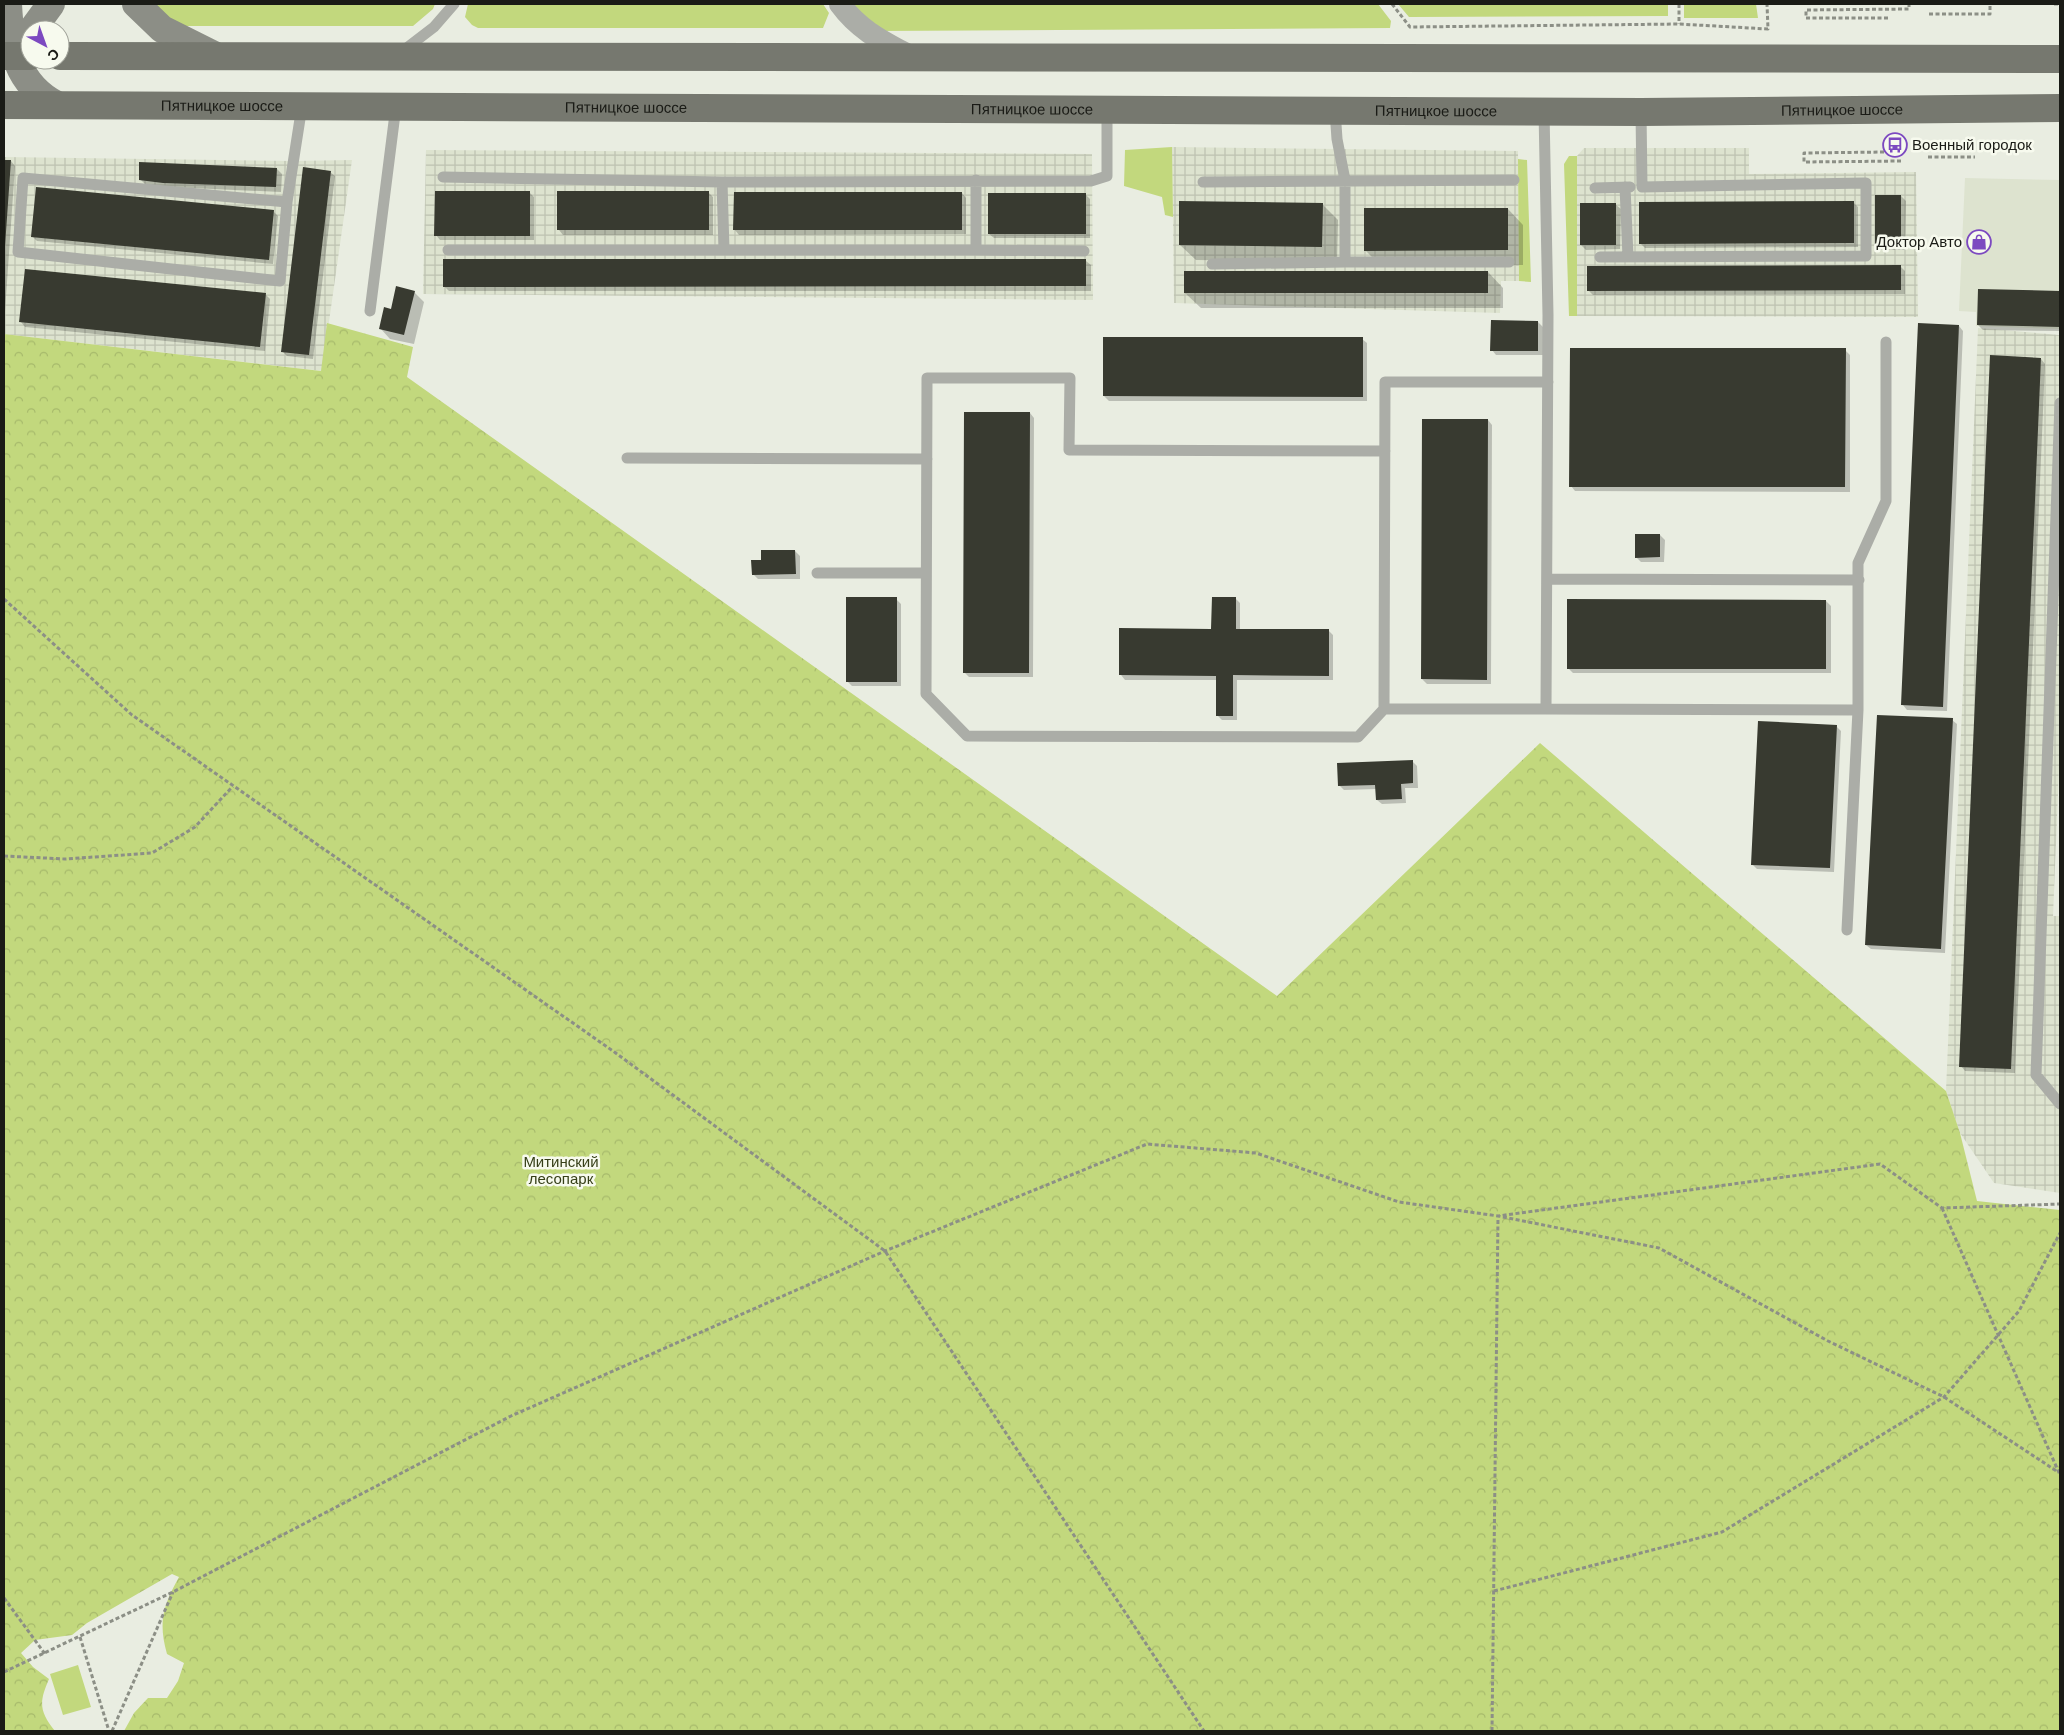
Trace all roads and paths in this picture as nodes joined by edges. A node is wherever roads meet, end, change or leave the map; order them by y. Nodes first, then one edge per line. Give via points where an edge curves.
1 (8, 4) edge
2 (51, 4) edge
3 (136, 4) edge
4 (454, 4) edge
5 (840, 4) edge
6 (1392, 4) edge
7 (1679, 4) edge
8 (1767, 4) edge
9 (1909, 4) edge
10 (1990, 4) edge
11 (2054, 4) edge
12 (2060, 4) edge
13 (1929, 14) dead end
14 (1888, 18) dead end
15 (39, 20) edge
16 (1679, 24) junction
17 (20, 48) edge
18 (400, 54) junction
19 (214, 55) junction
20 (70, 56) edge
21 (913, 57) junction
22 (13, 59) edge
23 (2060, 59) edge
24 (4, 105) edge
25 (57, 105) junction
26 (302, 106) junction
27 (396, 106) junction
28 (2060, 108) edge
29 (1107, 109) junction
30 (1335, 110) junction
31 (1544, 110) junction
32 (1641, 112) junction
33 (1884, 152) dead end
34 (1928, 157) dead end
35 (1975, 157) dead end
36 (1901, 161) dead end
37 (443, 177) dead end
38 (976, 180) junction
39 (1345, 180) junction
40 (1514, 180) dead end
41 (722, 182) junction
42 (1203, 182) dead end
43 (1625, 187) junction
44 (1642, 187) junction
45 (1595, 188) dead end
46 (287, 202) junction
47 (448, 250) dead end
48 (724, 250) junction
49 (976, 250) junction
50 (1084, 251) dead end
51 (1600, 257) dead end
52 (1628, 257) junction
53 (1345, 262) junction
54 (1509, 262) dead end
55 (1212, 264) dead end
56 (370, 311) dead end
57 (1886, 342) dead end
58 (1548, 382) junction
59 (2060, 403) edge
60 (1385, 451) junction
61 (627, 458) dead end
62 (927, 458) junction
63 (817, 573) dead end
64 (926, 573) junction
65 (1547, 579) junction
66 (1858, 580) junction
67 (4, 599) edge
68 (1384, 709) junction
69 (1546, 709) junction
70 (1858, 710) junction
71 (233, 786) junction
72 (4, 856) edge
73 (1847, 930) dead end
74 (2060, 1104) edge
75 (2060, 1204) edge
76 (1942, 1208) junction
77 (1498, 1216) junction
78 (2060, 1233) edge
79 (885, 1251) junction
80 (1997, 1337) junction
81 (1944, 1397) junction
82 (2059, 1474) edge
83 (1494, 1591) junction
84 (173, 1592) junction
85 (4, 1598) edge
86 (80, 1637) junction
87 (45, 1654) junction
88 (4, 1672) edge
89 (110, 1731) edge
90 (1204, 1731) edge
91 (1492, 1731) edge

1 - 22 main road
2 - 15 main road
3 - 19 main road via 162,29
4 - 18 lane via 434,27
5 - 21 street via 852,21 879,40
6 - 16 path via 1410,27
7 - 16 path
8 - 16 path via 1768,29
9 - 14 path via 1910,9 1806,10 1806,18
10 - 13 path via 1990,14
11 - 12 path
17 - 22 main road
18 - 19 main road
18 - 21 main road
19 - 20 main road
21 - 23 main road
22 - 25 main road via 37,93
24 - 25 main road, Пятницкое шоссе
25 - 26 main road, Пятницкое шоссе
26 - 27 main road, Пятницкое шоссе
26 - 46 lane
27 - 29 main road, Пятницкое шоссе
27 - 56 lane
28 - 32 main road, Пятницкое шоссе
29 - 30 main road, Пятницкое шоссе
29 - 38 lane via 1107,176 1091,181
30 - 31 main road, Пятницкое шоссе
30 - 39 lane
31 - 32 main road, Пятницкое шоссе
31 - 58 lane
32 - 44 lane
33 - 36 path via 1804,153 1804,162
34 - 35 path
37 - 41 lane
38 - 41 lane
38 - 49 lane
39 - 40 lane
39 - 42 lane
39 - 53 lane
41 - 48 lane
43 - 44 lane
43 - 45 lane
43 - 52 lane
44 - 52 lane via 1866,183 1866,256
46 - 46 lane via 280,281 18,252 23,178
47 - 48 lane
48 - 49 lane
49 - 50 lane
51 - 52 lane
53 - 54 lane
53 - 55 lane
57 - 66 lane via 1886,501 1858,563
58 - 60 lane via 1385,382
58 - 65 lane
59 - 74 lane via 2036,1075
60 - 62 lane via 1069,450 1070,378 927,378
60 - 68 lane
61 - 62 lane
62 - 64 lane
63 - 64 lane
64 - 68 lane via 926,694 968,736 1358,737
65 - 66 lane
65 - 69 lane
66 - 70 lane
67 - 71 path via 132,715
68 - 69 lane
69 - 70 lane
70 - 73 lane
71 - 72 path via 195,827 152,852 65,858
71 - 79 path via 613,1052
75 - 76 path
76 - 77 path via 1880,1164
76 - 80 path
77 - 79 path via 1399,1202 1256,1153 1147,1144
77 - 81 path via 1659,1248 1828,1341
77 - 83 path
78 - 80 path via 2020,1311
79 - 84 path via 511,1416
79 - 90 path
80 - 81 path
80 - 82 path
81 - 82 path
81 - 83 path via 1722,1532
83 - 91 path
84 - 86 path
84 - 89 path
85 - 87 path
86 - 87 path
86 - 89 path
87 - 88 path

